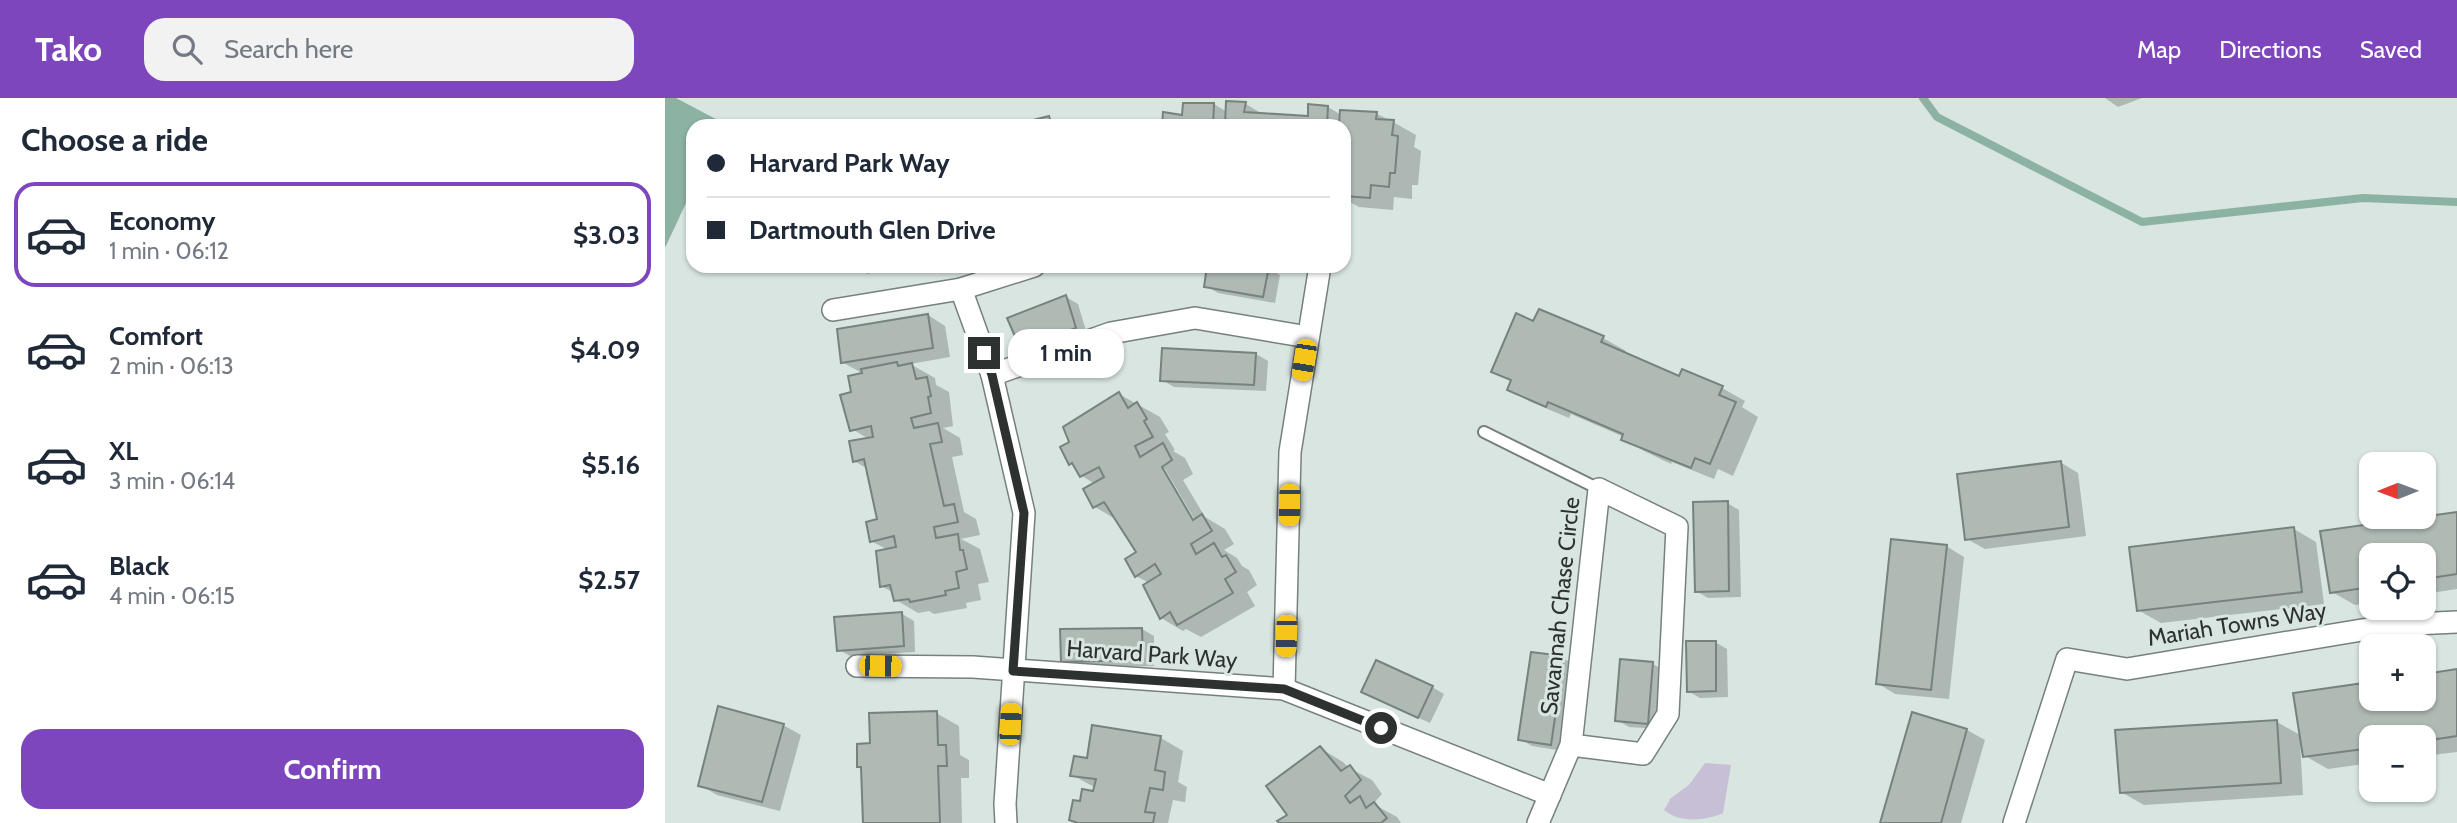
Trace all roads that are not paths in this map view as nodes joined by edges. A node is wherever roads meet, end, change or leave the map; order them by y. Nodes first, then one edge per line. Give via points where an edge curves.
1 (1012, 273) edge
2 (1319, 273) edge
3 (961, 289) junction
4 (833, 310) dead end
5 (1308, 337) junction
6 (992, 375) junction
7 (1484, 432) dead end
8 (1599, 489) junction
9 (2457, 622) edge
10 (857, 666) dead end
11 (1013, 671) junction
12 (1284, 689) junction
13 (1571, 744) junction
14 (1550, 795) junction
15 (1006, 823) edge
16 (1538, 823) edge
17 (2014, 823) edge

1 - 3 street
2 - 5 street
3 - 4 street
3 - 6 street
5 - 6 street via 1195,318 1111,333
5 - 12 street via 1290,452
6 - 11 street via 1024,513
7 - 8 lane
8 - 13 street, Savannah Chase Circle
8 - 13 street, Savannah Chase Circle via 1677,527 1668,714 1643,754
9 - 17 street, Mariah Towns Way via 2392,625 2127,669 2067,659
10 - 11 street, Harvard Park Way
11 - 12 street, Harvard Park Way
11 - 15 street
12 - 14 street, Harvard Park Way
13 - 14 street, Savannah Chase Circle
14 - 16 street, Savannah Chase Circle

